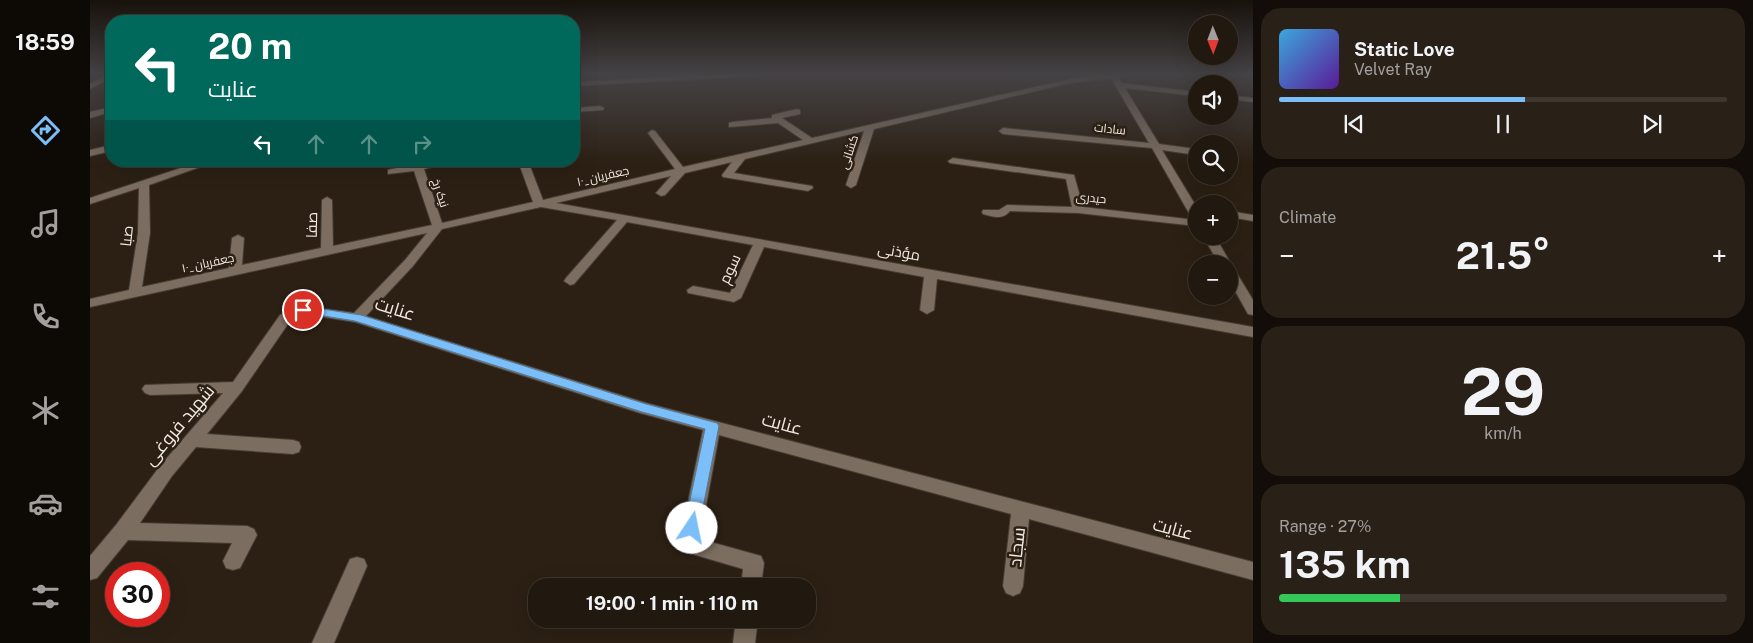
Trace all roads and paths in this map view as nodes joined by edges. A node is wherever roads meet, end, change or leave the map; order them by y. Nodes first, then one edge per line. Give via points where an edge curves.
1 (960, 104) edge
2 (1132, 104) edge
3 (600, 108) dead end
4 (580, 110) edge
5 (105, 111) edge
6 (797, 112) dead end
7 (105, 115) edge
8 (90, 116) edge
9 (780, 120) junction
10 (732, 125) dead end
11 (870, 127) junction
12 (1003, 131) dead end
13 (652, 133) dead end
14 (810, 141) junction
15 (1155, 146) junction
16 (105, 149) edge
17 (1188, 151) edge
18 (90, 153) edge
19 (742, 156) junction
20 (953, 160) dead end
21 (194, 167) edge
22 (418, 167) joint
23 (525, 167) edge
24 (681, 171) junction
25 (392, 172) dead end
26 (144, 184) junction
27 (851, 184) dead end
28 (808, 188) dead end
29 (661, 193) dead end
30 (327, 200) dead end
31 (1188, 200) edge
32 (90, 201) edge
33 (539, 203) junction
34 (1078, 210) junction
35 (987, 212) dead end
36 (1238, 216) edge
37 (1253, 218) edge
38 (624, 219) junction
39 (1188, 222) edge
40 (438, 226) junction
41 (238, 238) dead end
42 (760, 243) junction
43 (327, 250) junction
44 (235, 270) junction
45 (931, 274) junction
46 (570, 281) dead end
47 (1238, 282) edge
48 (693, 290) dead end
49 (135, 292) junction
50 (1248, 295) edge
51 (92, 304) edge
52 (303, 310) joint
53 (927, 310) dead end
54 (1253, 311) edge
55 (357, 318) junction
56 (1253, 332) edge
57 (236, 387) junction
58 (150, 389) dead end
59 (712, 426) junction
60 (194, 440) junction
61 (293, 447) dead end
62 (1021, 508) junction
63 (123, 531) junction
64 (232, 561) dead end
65 (357, 566) dead end
66 (1253, 571) edge
67 (90, 572) edge
68 (752, 578) edge
69 (1013, 586) dead end
70 (746, 628) edge
71 (322, 643) edge
72 (744, 643) edge

1 - 11 street, ۱۰_جعفریان
2 - 15 street
3 - 4 street
5 - 8 street
6 - 9 street via 775,117
7 - 8 street
9 - 10 street
9 - 14 street
11 - 14 street, ۱۰_جعفریان
11 - 27 street, کشانی
12 - 15 street, سادات
13 - 24 street
14 - 19 street, ۱۰_جعفریان
15 - 17 street, سادات
15 - 31 street
16 - 18 street
19 - 24 street, ۱۰_جعفریان
19 - 28 street via 727,175
20 - 34 street via 1070,177
21 - 26 street
22 - 25 street
22 - 40 street, نیک رخ
23 - 33 street
24 - 29 street
24 - 33 street, ۱۰_جعفریان
26 - 32 street
26 - 49 street, صبا via 144,233
30 - 43 street, صفا
33 - 38 street, مؤذنی
33 - 40 street, ۱۰_جعفریان
34 - 35 street, حیدری via 1007,208 1002,214
34 - 39 street, حیدری
36 - 37 street
38 - 42 street, مؤذنی
38 - 46 street
40 - 43 street, ۱۰_جعفریان
40 - 55 street via 409,264
41 - 44 street
42 - 45 street, مؤذنی
42 - 48 street, سوم via 734,298
43 - 44 street, ۱۰_جعفریان
44 - 49 street, ۱۰_جعفریان
45 - 53 street
45 - 56 street, مؤذنی
47 - 50 street
49 - 51 street, ۱۰_جعفریان
50 - 54 street
52 - 55 street, عنایت
52 - 57 street, شهید فروغی via 285,318
55 - 59 street, عنایت via 646,409
57 - 58 street
57 - 60 street, شهید فروغی
59 - 62 street, عنایت
59 - 68 street via 689,545 754,563
60 - 61 street
60 - 63 street, شهید فروغی via 166,471
62 - 66 street, عنایت
62 - 69 street, سجاد
63 - 64 street via 247,535
63 - 67 street, شهید فروغی
65 - 71 street
70 - 72 street

